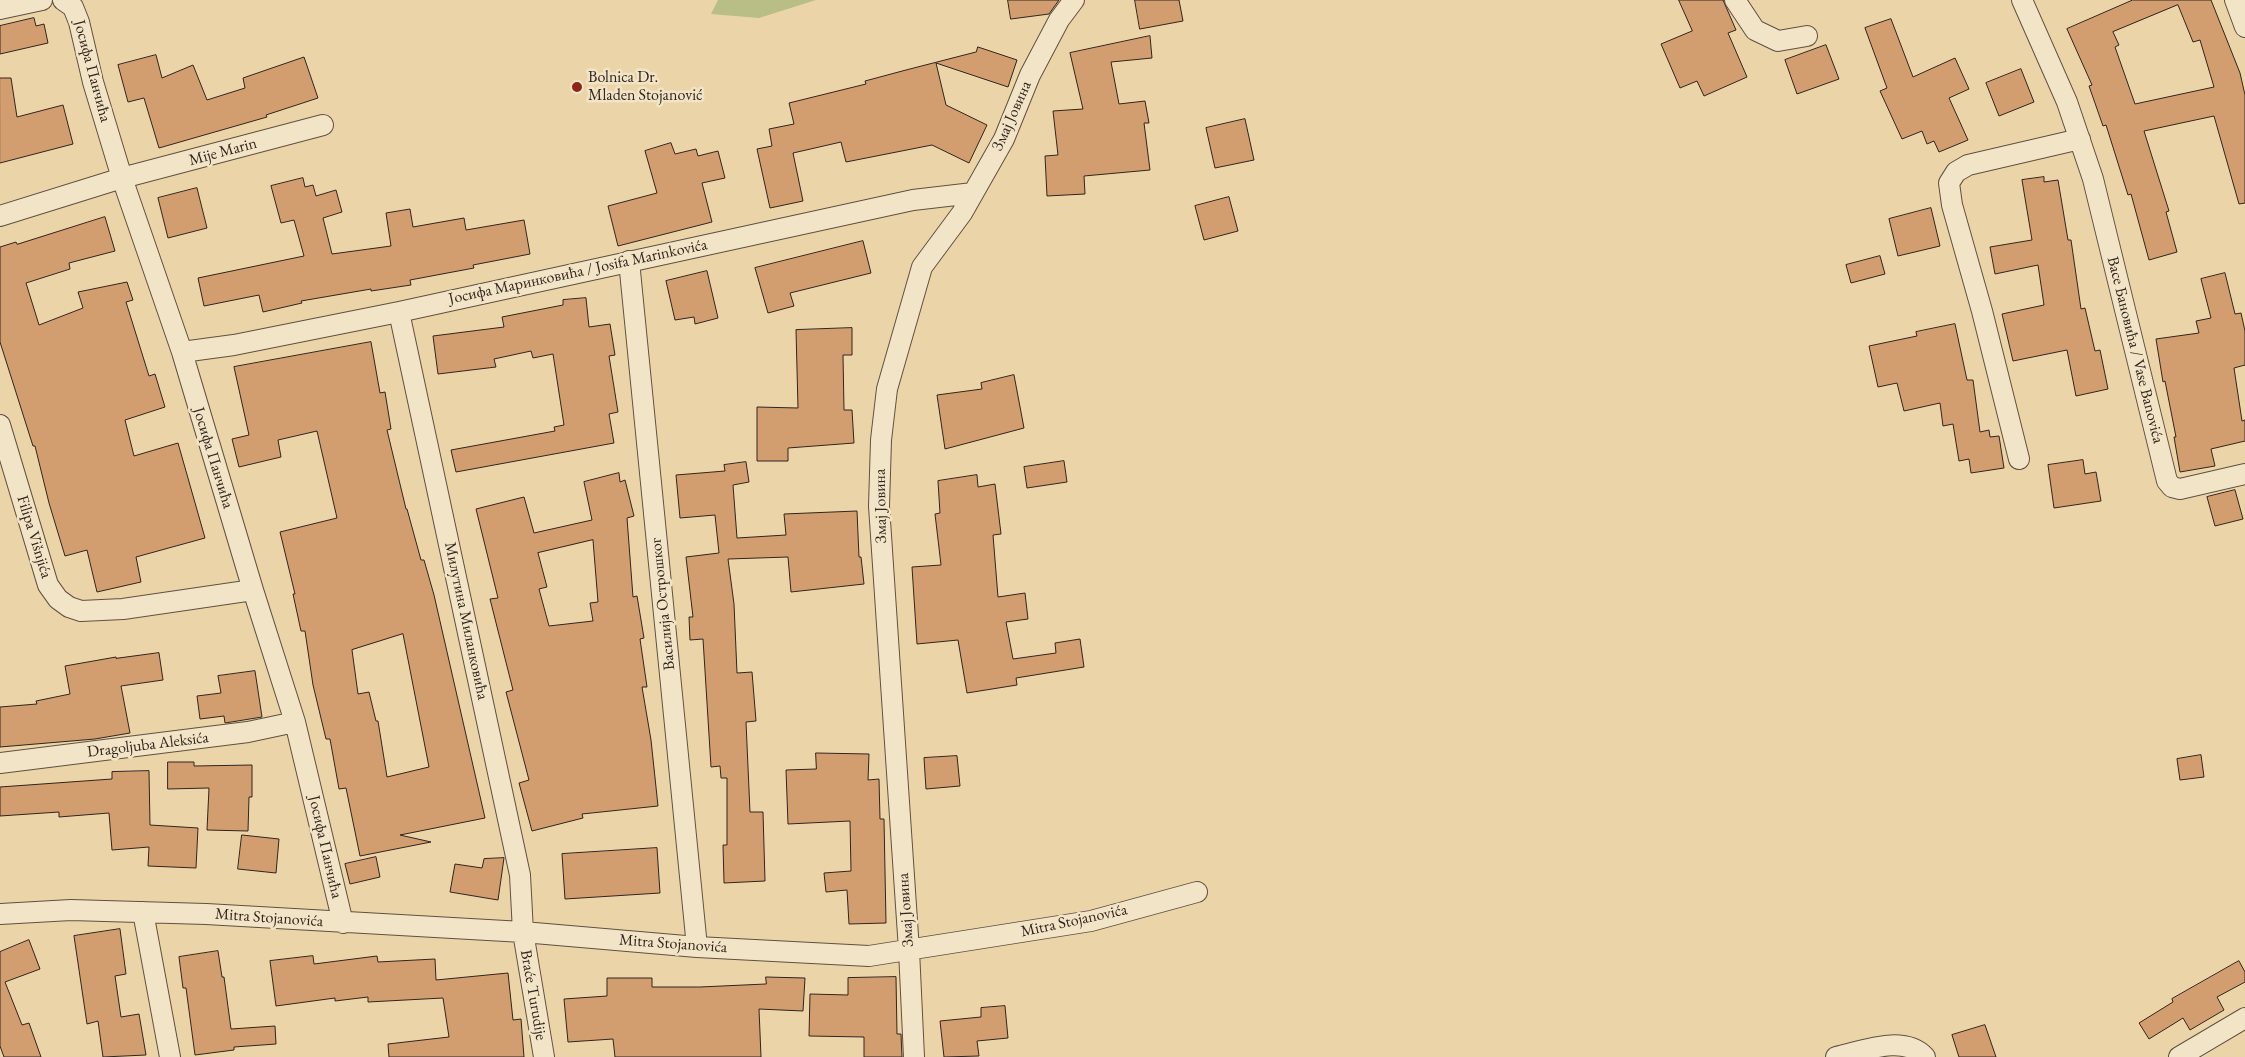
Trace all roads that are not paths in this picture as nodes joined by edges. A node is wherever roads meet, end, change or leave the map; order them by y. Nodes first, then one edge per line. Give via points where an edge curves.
1 (42, 0) edge
2 (64, 0) edge
3 (1074, 0) edge
4 (1735, 0) edge
5 (2022, 0) edge
6 (2235, 0) edge
7 (0, 8) edge
8 (2245, 27) edge
9 (1807, 36) dead end
10 (323, 124) dead end
11 (2080, 139) junction
12 (122, 178) junction
13 (973, 193) junction
14 (0, 216) edge
15 (628, 260) junction
16 (399, 312) junction
17 (182, 352) junction
18 (0, 425) edge
19 (2019, 459) dead end
20 (2245, 474) edge
21 (253, 590) junction
22 (295, 722) junction
23 (0, 763) edge
24 (1197, 892) dead end
25 (143, 912) junction
26 (0, 914) edge
27 (342, 923) junction
28 (522, 932) junction
29 (697, 947) junction
30 (909, 950) junction
31 (2245, 1018) edge
32 (170, 1057) edge
33 (544, 1057) edge
34 (914, 1057) edge
35 (1836, 1057) edge
36 (1925, 1057) edge
37 (2179, 1057) edge

1 - 7 street
2 - 12 street, Јосифа Панчића via 73,7 79,22
3 - 13 street, Змај Јовина via 1059,20 1030,75 1004,140
4 - 9 street via 1755,30 1778,41
5 - 11 street, Васе Бановића / Vase Banovića
6 - 8 street
10 - 12 street, Mije Marin
11 - 19 street via 1968,164 1956,172 1949,183 1952,205
11 - 20 street, Васе Бановића / Vase Banovića via 2093,179 2167,481 2180,489
12 - 14 street
12 - 17 street, Јосифа Панчића
13 - 15 street, Јосифа Маринковића / Josifa Marinkovića via 912,200
13 - 30 street, Змај Јовина via 922,267 887,389 881,440 879,506
15 - 16 street, Јосифа Маринковића / Josifa Marinkovića
15 - 29 street, Василија Острошког
16 - 17 street, Јосифа Маринковића / Josifa Marinkovića via 234,345
16 - 28 street, Милутина Миланковића via 520,875
17 - 21 street, Јосифа Панчића
18 - 21 street, Filipa Višnjića via 48,585 69,607 81,611 123,609
21 - 22 street, Јосифа Панчића
22 - 23 street, Dragoljuba Aleksića via 248,732
22 - 27 street, Јосифа Панчића
24 - 30 street, Mitra Stojanovića via 1091,921
25 - 26 street, Mitra Stojanovića via 71,910
25 - 27 street, Mitra Stojanovića
25 - 32 street
27 - 28 street, Mitra Stojanovića
28 - 29 street, Mitra Stojanovića
28 - 33 street, Braće Turudije
29 - 30 street, Mitra Stojanovića via 870,956
30 - 34 street, Змај Јовина
31 - 37 street
35 - 36 street via 1894,1045 1908,1045

